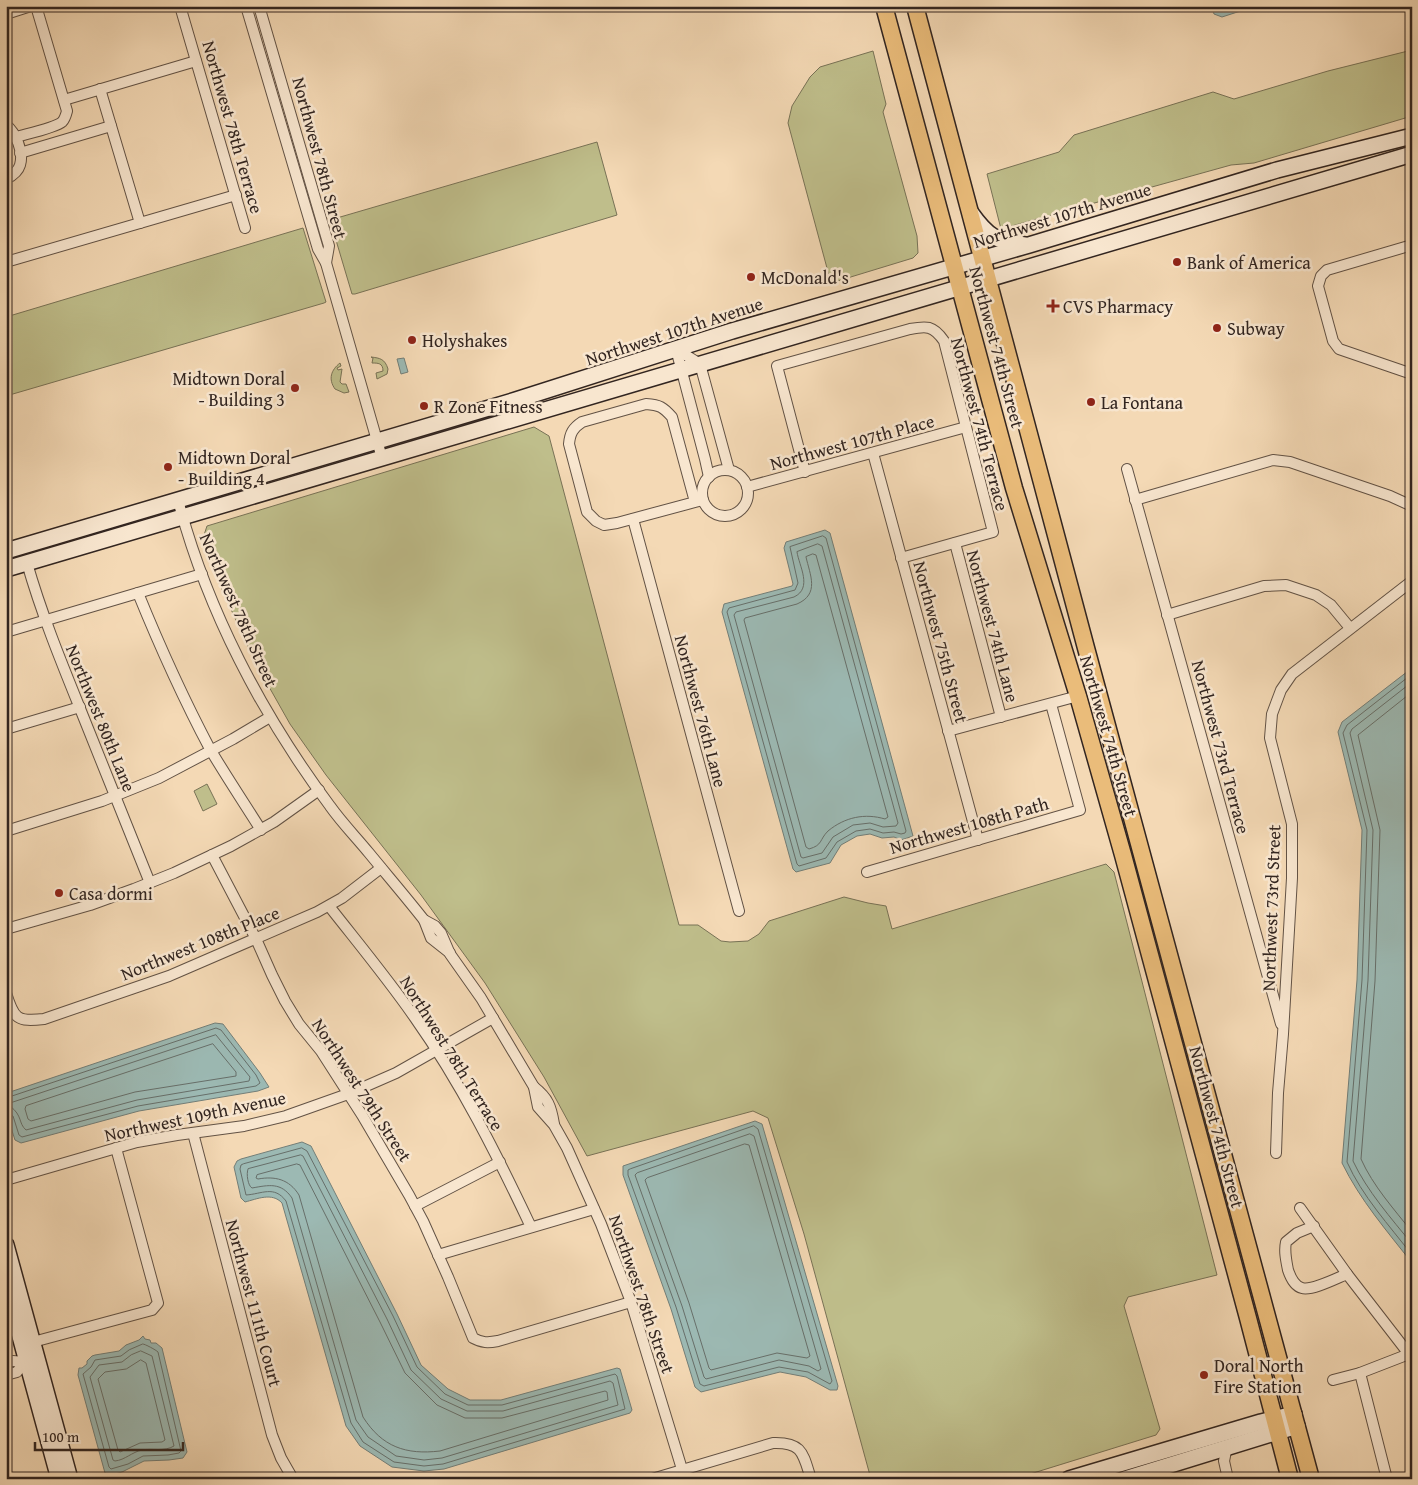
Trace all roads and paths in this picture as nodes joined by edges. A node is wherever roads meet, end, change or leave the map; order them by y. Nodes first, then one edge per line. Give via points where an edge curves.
1 (31, 6) edge
2 (36, 6) edge
3 (180, 6) edge
4 (246, 6) edge
5 (259, 6) edge
6 (884, 6) edge
7 (915, 6) edge
8 (6, 14) edge
9 (271, 44) junction
10 (258, 47) junction
11 (196, 61) junction
12 (100, 89) junction
13 (64, 100) junction
14 (6, 125) edge
15 (111, 126) junction
16 (1412, 136) edge
17 (16, 137) junction
18 (20, 153) junction
19 (1412, 154) edge
20 (6, 179) edge
21 (236, 195) junction
22 (971, 214) junction
23 (140, 223) junction
24 (245, 228) dead end
25 (1029, 245) junction
26 (1412, 245) edge
27 (983, 258) junction
28 (6, 262) edge
29 (326, 263) junction
30 (955, 266) junction
31 (988, 279) junction
32 (960, 287) junction
33 (676, 350) junction
34 (700, 364) junction
35 (681, 370) junction
36 (1412, 374) edge
37 (966, 427) junction
38 (720, 440) junction
39 (378, 441) junction
40 (702, 445) junction
41 (873, 453) junction
42 (382, 458) junction
43 (1127, 469) dead end
44 (729, 470) junction
45 (805, 472) junction
46 (709, 477) junction
47 (747, 487) junction
48 (178, 500) junction
49 (1135, 500) junction
50 (699, 501) junction
51 (1412, 506) edge
52 (182, 517) junction
53 (633, 519) junction
54 (955, 543) junction
55 (6, 550) edge
56 (901, 558) junction
57 (27, 563) junction
58 (6, 569) edge
59 (202, 574) junction
60 (1412, 581) edge
61 (1045, 588) junction
62 (138, 593) junction
63 (1167, 615) junction
64 (46, 621) junction
65 (1350, 628) junction
66 (6, 632) edge
67 (1086, 648) junction
68 (1078, 696) junction
69 (1051, 704) junction
70 (80, 707) junction
71 (270, 717) junction
72 (1001, 717) junction
73 (6, 729) edge
74 (948, 731) junction
75 (211, 751) junction
76 (319, 790) junction
77 (114, 796) junction
78 (260, 830) junction
79 (6, 831) edge
80 (978, 840) junction
81 (212, 854) junction
82 (381, 868) junction
83 (866, 872) dead end
84 (150, 883) junction
85 (329, 906) junction
86 (738, 911) dead end
87 (6, 929) edge
88 (256, 939) junction
89 (6, 993) edge
90 (493, 1018) junction
91 (1283, 1034) junction
92 (436, 1051) junction
93 (348, 1094) junction
94 (193, 1133) junction
95 (116, 1148) junction
96 (1276, 1153) dead end
97 (500, 1162) junction
98 (6, 1180) edge
99 (415, 1206) junction
100 (1300, 1208) dead end
101 (594, 1209) junction
102 (1314, 1226) junction
103 (531, 1227) junction
104 (6, 1245) edge
105 (438, 1255) junction
106 (1347, 1274) junction
107 (6, 1285) edge
108 (631, 1302) junction
109 (33, 1342) junction
110 (1411, 1356) edge
111 (6, 1362) edge
112 (30, 1362) junction
113 (1360, 1373) junction
114 (6, 1375) edge
115 (1333, 1380) dead end
116 (1295, 1420) junction
117 (1276, 1425) junction
118 (1228, 1446) junction
119 (684, 1474) edge
120 (1131, 1478) edge
121 (59, 1479) edge
122 (70, 1479) edge
123 (293, 1479) edge
124 (652, 1479) edge
125 (811, 1479) edge
126 (1069, 1479) edge
127 (1228, 1479) edge
128 (1290, 1479) edge
129 (1311, 1479) edge
130 (1387, 1479) edge

1 - 8 street
2 - 13 street
3 - 11 street, Northwest 78th Terrace
4 - 10 street, Northwest 78th Street
5 - 9 street, Northwest 78th Street
6 - 30 main road, Northwest 74th Street
7 - 22 main road, Northwest 74th Street
9 - 10 street
9 - 29 street, Northwest 78th Street via 329,246
10 - 29 street, Northwest 78th Street via 318,249
11 - 12 street
11 - 21 street, Northwest 78th Terrace
12 - 13 street
12 - 15 street
13 - 17 street via 67,111 62,122
14 - 17 street
15 - 18 street
15 - 23 street
16 - 25 main road, Northwest 107th Avenue via 1268,173
17 - 18 street
18 - 20 street via 20,165
19 - 31 main road, Northwest 107th Avenue
21 - 23 street
21 - 24 street, Northwest 78th Terrace
22 - 25 main road via 988,234 1004,241
22 - 27 main road, Northwest 74th Street
23 - 28 street
25 - 27 main road, Northwest 107th Avenue
26 - 36 street via 1327,270 1318,286 1333,341 1339,349
27 - 30 main road, Northwest 107th Avenue
27 - 31 main road, Northwest 74th Street
29 - 39 street
30 - 32 main road, Northwest 74th Street
30 - 33 main road, Northwest 107th Avenue
31 - 32 main road, Northwest 107th Avenue
31 - 67 main road, Northwest 74th Street
32 - 34 main road, Northwest 107th Avenue
32 - 61 main road, Northwest 74th Street via 1014,488
33 - 34 street
33 - 35 street
33 - 39 main road, Northwest 107th Avenue
34 - 35 main road, Northwest 107th Avenue
34 - 38 street
35 - 40 street
35 - 42 main road, Northwest 107th Avenue
37 - 41 street, Northwest 107th Place
37 - 45 street, Northwest 74th Terrace via 944,340 932,328 910,329 777,366
37 - 54 street, Northwest 74th Terrace via 993,532
38 - 40 street
38 - 44 street
39 - 42 street
39 - 48 main road, Northwest 107th Avenue
40 - 46 street
41 - 45 street, Northwest 107th Place
41 - 56 street, Northwest 75th Street
42 - 52 main road, Northwest 107th Avenue
43 - 49 street, Northwest 73rd Terrace
44 - 46 street
44 - 47 street via 740,476
45 - 47 street, Northwest 107th Place
46 - 50 street
47 - 50 street via 746,503 730,516 716,514
48 - 52 street, Northwest 78th Street
48 - 55 main road, Northwest 107th Avenue
49 - 51 street via 1273,460 1290,462
49 - 63 street, Northwest 73rd Terrace
50 - 53 street
50 - 53 street via 672,417 664,408 646,404 582,422 574,427 569,444 587,512 604,525
52 - 57 main road, Northwest 107th Avenue
52 - 59 street, Northwest 78th Street
53 - 86 street, Northwest 76th Lane
54 - 56 street
54 - 72 street, Northwest 74th Lane
56 - 74 street, Northwest 75th Street
57 - 58 main road, Northwest 107th Avenue
57 - 64 street, Northwest 80th Lane
59 - 62 street
59 - 71 street, Northwest 78th Street via 238,659
60 - 65 street, Northwest 73rd Street
61 - 67 main road via 1055,595 1072,644 1079,649
61 - 68 main road, Northwest 74th Street
62 - 64 street
62 - 75 street via 173,677
63 - 65 street via 1264,586 1286,585 1316,595 1331,605
63 - 91 street, Northwest 73rd Terrace
64 - 66 street
64 - 70 street, Northwest 80th Lane
65 - 91 street, Northwest 73rd Street via 1292,674 1281,690 1272,714 1270,738 1292,824
67 - 116 main road, Northwest 74th Street
68 - 69 street
68 - 117 main road, Northwest 74th Street
69 - 72 street
69 - 80 street, Northwest 108th Path via 1080,810
70 - 73 street
70 - 77 street, Northwest 80th Lane
71 - 75 street
71 - 76 street, Northwest 78th Street
72 - 74 street
74 - 80 street, Northwest 75th Street
75 - 77 street via 159,778
75 - 78 street
76 - 78 street
76 - 82 street, Northwest 78th Street
77 - 79 street
77 - 84 street, Northwest 80th Lane
78 - 81 street
80 - 83 street, Northwest 108th Path
81 - 84 street
81 - 88 street, Northwest 79th Street
82 - 85 street, Northwest 108th Place
82 - 90 street, Northwest 78th Street via 424,920 431,938 450,954
84 - 87 street via 90,905
85 - 88 street, Northwest 108th Place
85 - 92 street, Northwest 78th Terrace via 415,1018
88 - 89 street, Northwest 108th Place via 170,976 44,1019 29,1021 14,1014
88 - 93 street, Northwest 79th Street via 294,1016
90 - 92 street, Northwest 109th Avenue
90 - 101 street, Northwest 78th Street via 534,1087 548,1101 554,1125
91 - 96 street, Northwest 73rd Street
92 - 93 street, Northwest 109th Avenue
92 - 97 street, Northwest 78th Terrace
93 - 94 street, Northwest 109th Avenue via 286,1116
93 - 99 street, Northwest 79th Street
94 - 95 street, Northwest 109th Avenue
94 - 123 street, Northwest 111th Court via 272,1435
95 - 98 street, Northwest 109th Avenue
95 - 109 street via 158,1303 152,1310
97 - 99 street
97 - 103 street, Northwest 78th Terrace
99 - 105 street, Northwest 79th Street
100 - 102 street
101 - 103 street
101 - 108 street, Northwest 78th Street
102 - 106 street
102 - 106 street via 1286,1242 1285,1254 1293,1282 1301,1288 1308,1288
103 - 105 street
104 - 109 main road
105 - 108 street, Northwest 79th Street via 472,1338 480,1342 498,1341
106 - 110 street
107 - 112 main road
108 - 119 street, Northwest 78th Street
109 - 112 main road
110 - 113 street
111 - 112 street
112 - 114 street
112 - 121 main road
112 - 122 main road
113 - 115 street
113 - 130 street
116 - 117 main road
116 - 129 main road, Northwest 74th Street
117 - 118 main road
117 - 126 main road
117 - 128 main road, Northwest 74th Street
118 - 120 main road
118 - 127 street via 1224,1461
119 - 124 street
119 - 125 street via 773,1443 786,1442 798,1448 805,1458

